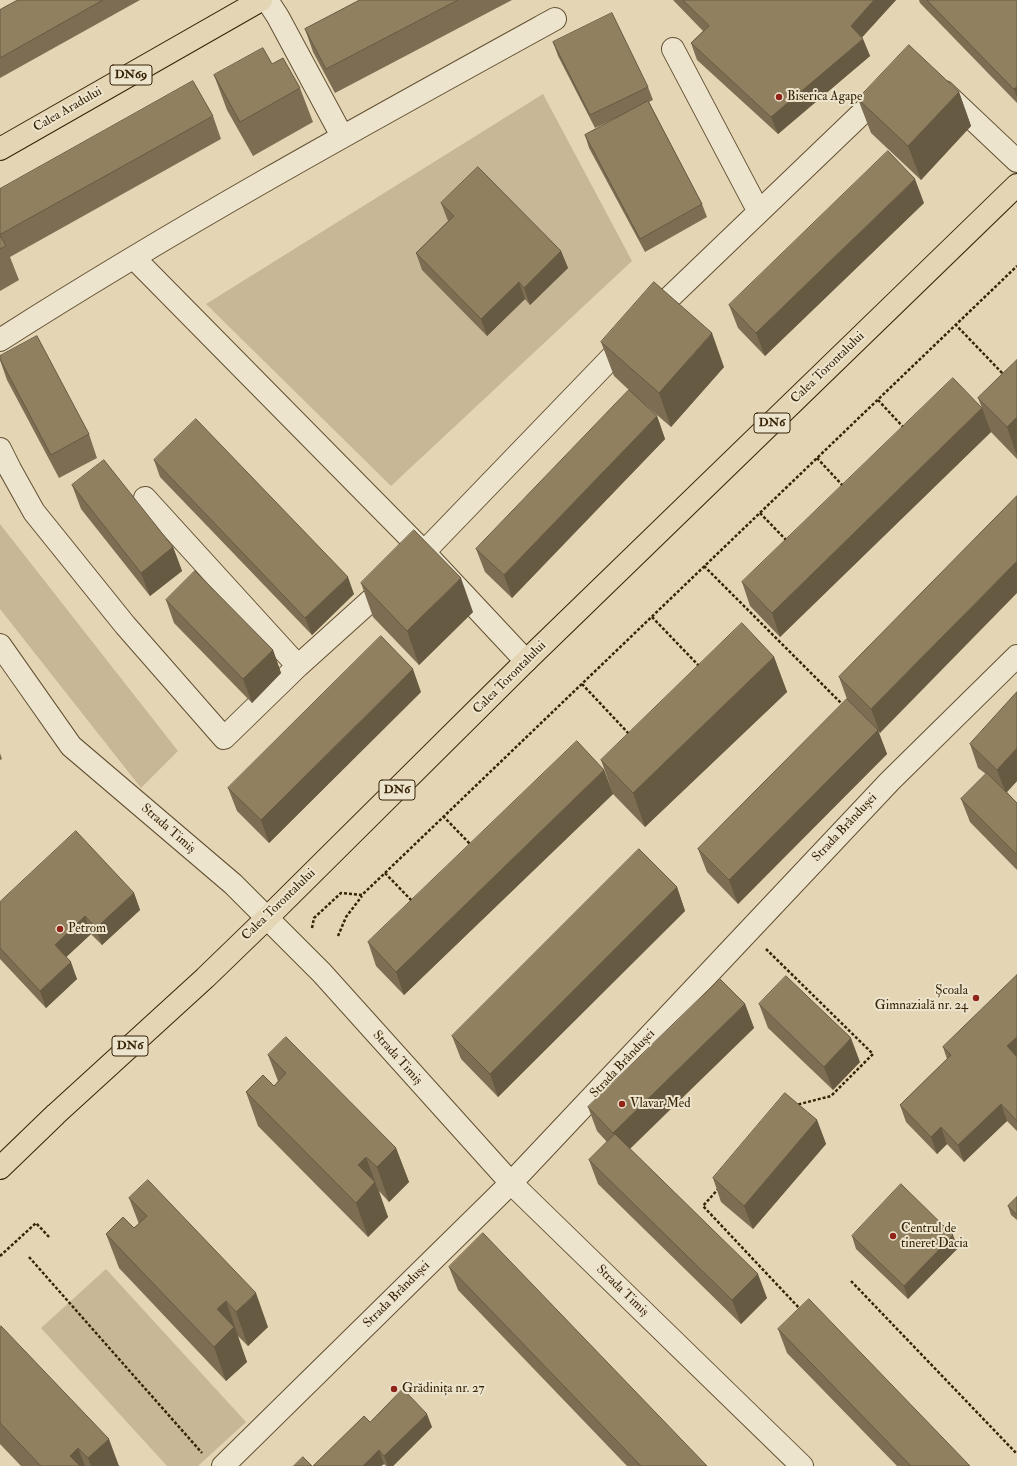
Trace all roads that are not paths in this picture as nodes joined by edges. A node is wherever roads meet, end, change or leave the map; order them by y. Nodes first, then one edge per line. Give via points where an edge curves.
1 (261, 0) edge
2 (267, 0) edge
3 (555, 19) dead end
4 (673, 49) dead end
5 (897, 80) edge
6 (931, 80) edge
7 (342, 136) junction
8 (0, 149) edge
9 (1017, 161) edge
10 (1017, 185) edge
11 (759, 212) junction
12 (134, 258) junction
13 (0, 340) edge
14 (0, 448) edge
15 (5, 472) edge
16 (145, 498) dead end
17 (424, 552) junction
18 (0, 645) edge
19 (1017, 656) edge
20 (526, 661) junction
21 (298, 666) junction
22 (267, 918) junction
23 (0, 1168) edge
24 (511, 1183) junction
25 (223, 1466) edge
26 (802, 1466) edge

1 - 8 main road, Calea Aradului / DN69
2 - 7 street
3 - 7 street
4 - 11 street
5 - 11 street
6 - 9 street
7 - 12 street
10 - 20 main road, Calea Torontalului / DN6
11 - 17 street via 665,302
12 - 13 street
12 - 17 street
14 - 15 street
15 - 21 street via 125,625 224,738
16 - 21 street
17 - 20 street
17 - 21 street
18 - 22 street, Strada Timiș via 71,746 233,884
19 - 24 street, Strada Brândușei via 890,781
20 - 22 main road, Calea Torontalului / DN6
22 - 23 main road, Calea Torontalului / DN6
22 - 24 street, Strada Timiș via 322,973
24 - 25 street, Strada Brândușei
24 - 26 street, Strada Timiș

